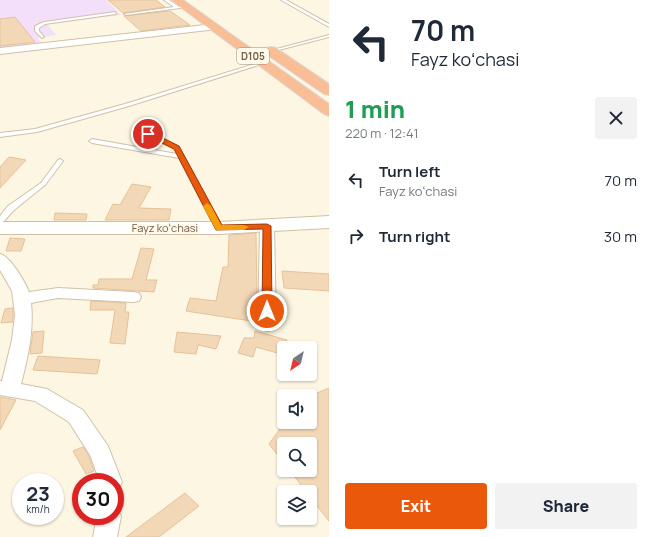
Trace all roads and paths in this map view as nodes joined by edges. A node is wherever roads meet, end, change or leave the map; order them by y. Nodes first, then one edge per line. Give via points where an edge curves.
1 (166, 0) edge
2 (283, 0) edge
3 (189, 5) edge
4 (115, 13) dead end
5 (126, 14) dead end
6 (329, 26) edge
7 (214, 28) junction
8 (329, 36) edge
9 (45, 41) junction
10 (259, 43) dead end
11 (0, 51) edge
12 (271, 51) junction
13 (263, 63) junction
14 (329, 91) edge
15 (329, 111) edge
16 (148, 134) dead end
17 (0, 135) edge
18 (92, 141) dead end
19 (180, 156) junction
20 (60, 161) dead end
21 (0, 220) edge
22 (329, 222) edge
23 (267, 226) junction
24 (0, 228) edge
25 (219, 228) junction
26 (0, 259) edge
27 (133, 297) dead end
28 (21, 299) junction
29 (267, 325) dead end
30 (5, 389) edge
31 (108, 473) edge
32 (107, 525) edge
33 (105, 537) edge

1 - 3 lane
2 - 6 lane
3 - 5 lane
3 - 7 highway, D105
4 - 9 lane via 44,22 37,27 37,31
7 - 9 street
7 - 13 highway, D105
8 - 12 lane
9 - 11 street
10 - 12 highway, D105
12 - 14 highway, D105
13 - 15 highway, D105
13 - 17 lane via 35,131
16 - 19 lane via 176,148
18 - 19 lane
19 - 25 lane
20 - 21 lane via 43,184 11,208
22 - 23 street, Fayz koʻchasi
23 - 25 street, Fayz koʻchasi
23 - 29 street
24 - 25 street, Fayz koʻchasi
26 - 28 street via 20,290
27 - 28 street via 58,293
28 - 30 street via 23,318 20,352
30 - 31 street via 40,394 76,416 100,452
32 - 33 street

